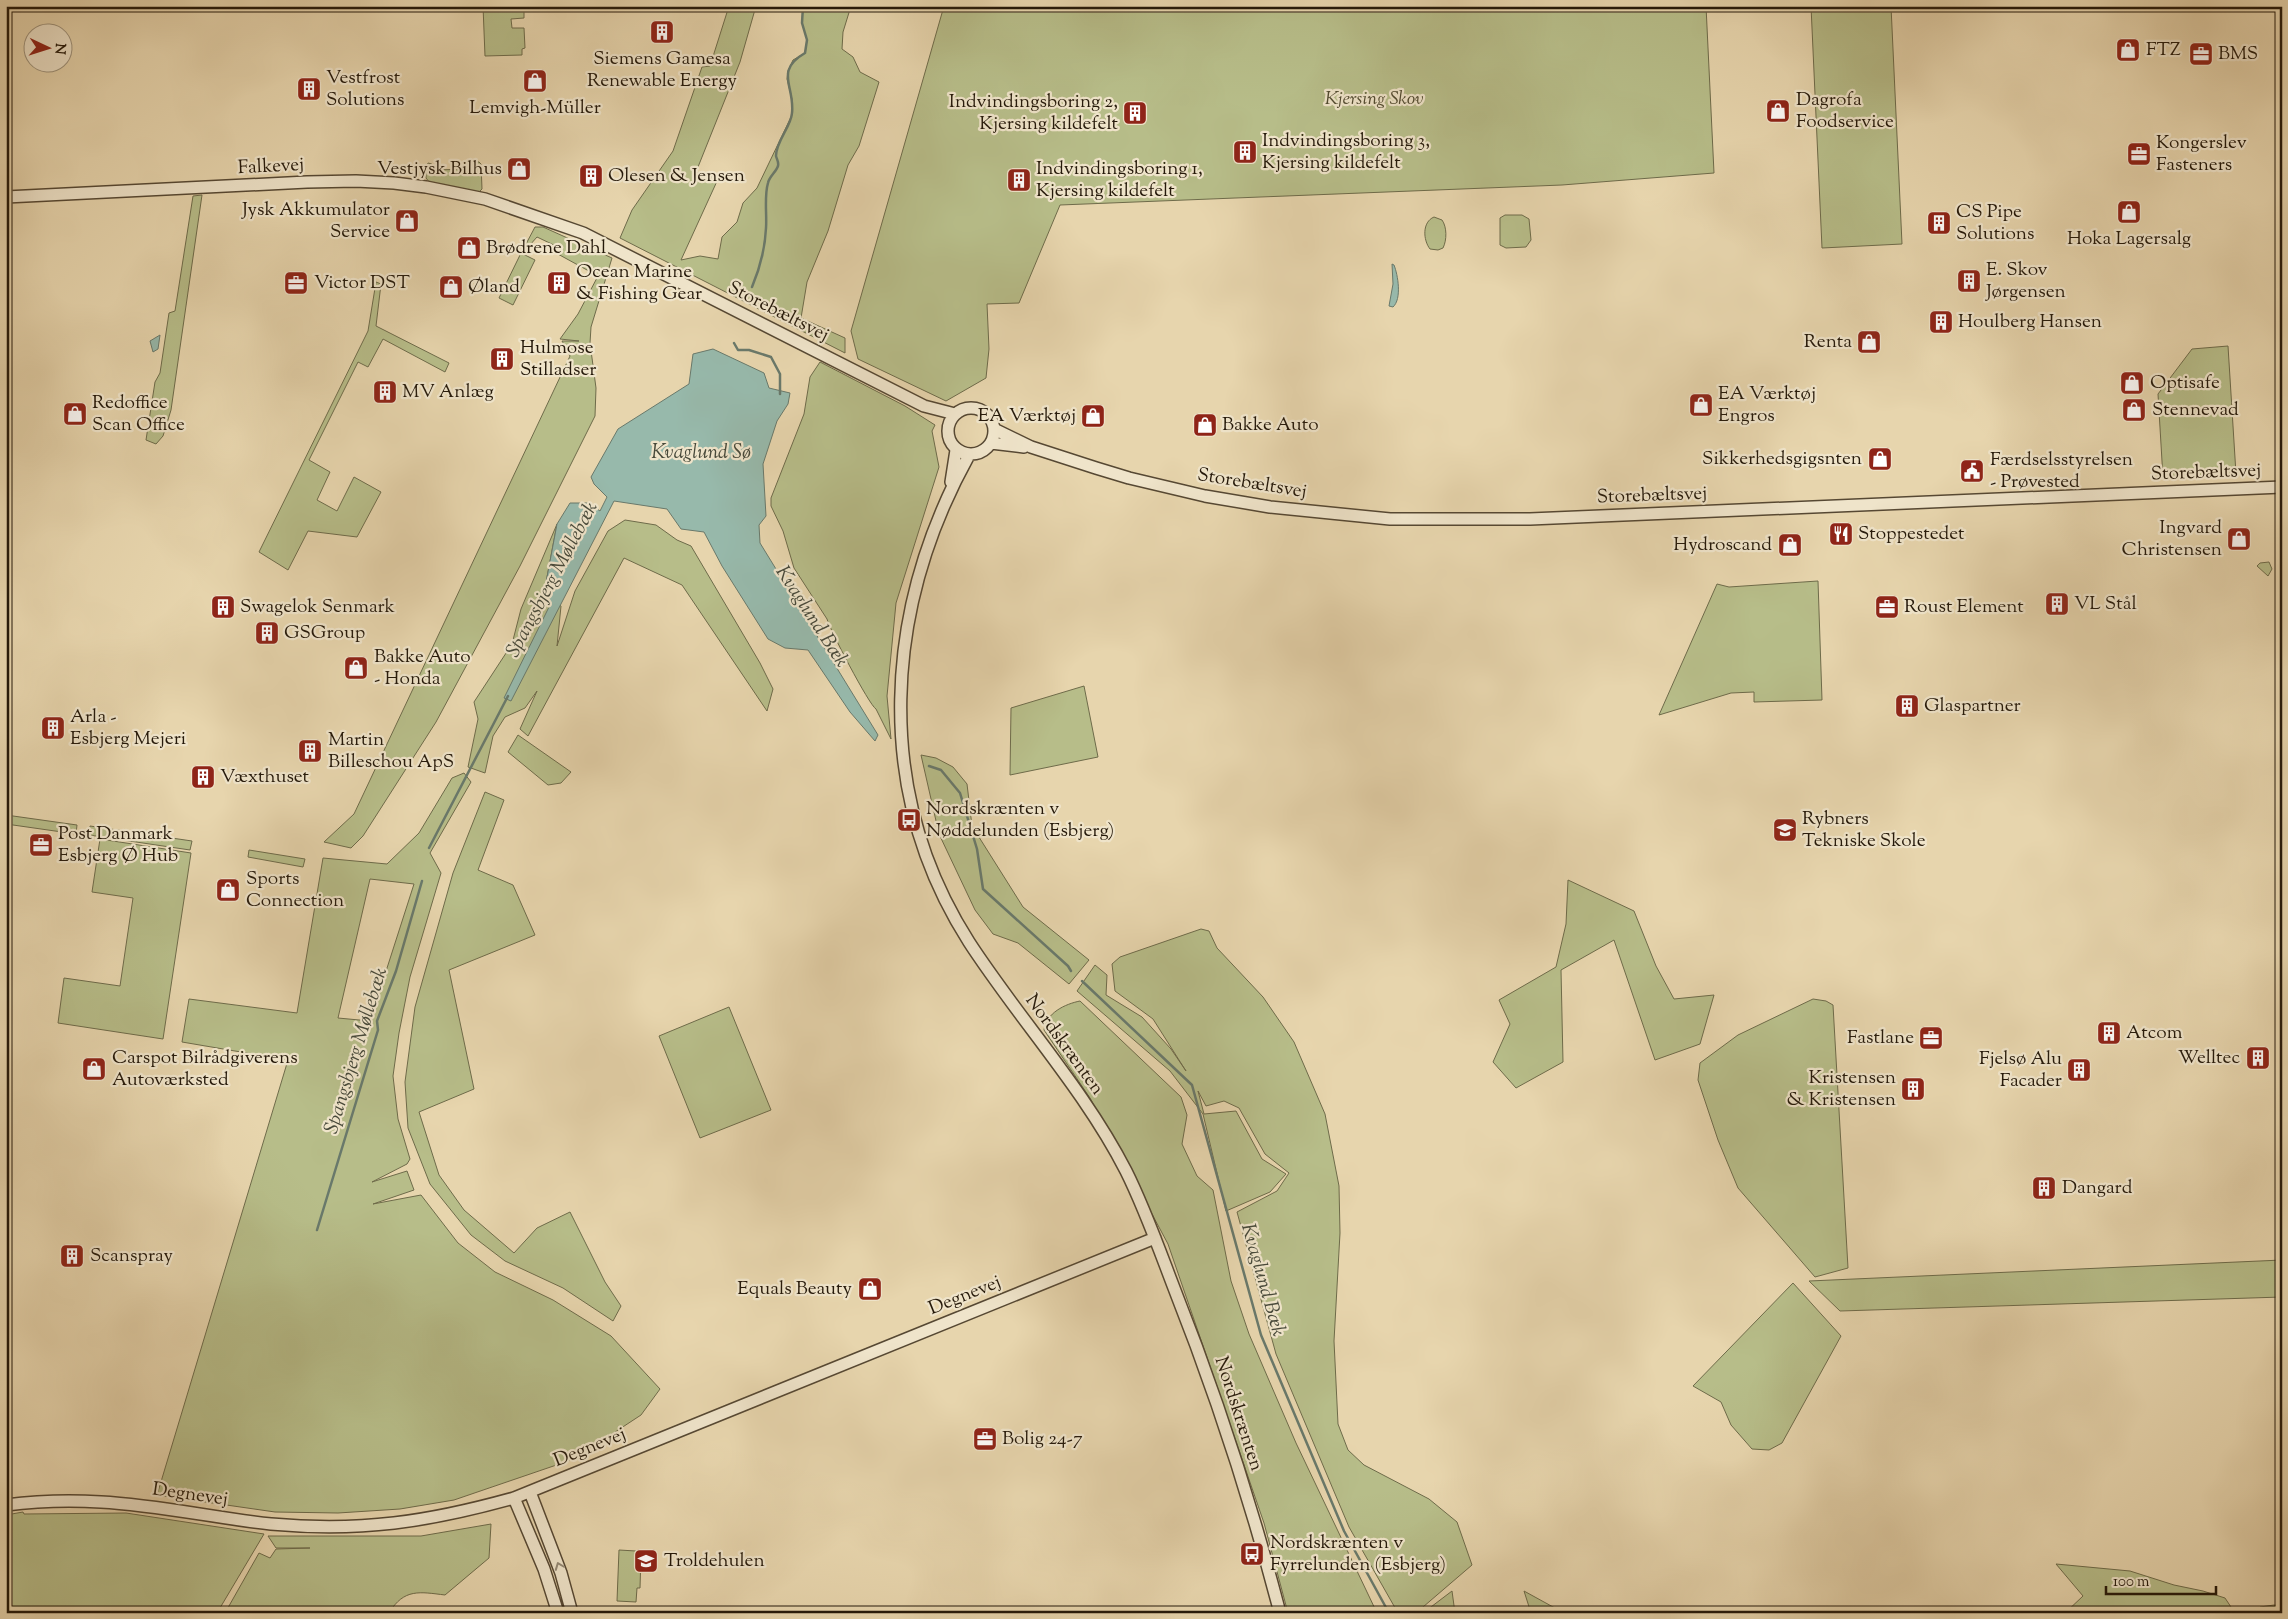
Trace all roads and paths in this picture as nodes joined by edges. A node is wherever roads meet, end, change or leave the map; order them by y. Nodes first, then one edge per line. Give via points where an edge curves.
1 (6, 197) edge
2 (533, 214) joint
3 (924, 406) junction
4 (955, 414) junction
5 (948, 426) junction
6 (994, 429) junction
7 (992, 443) junction
8 (1031, 447) junction
9 (956, 450) junction
10 (969, 455) junction
11 (2282, 487) edge
12 (948, 494) junction
13 (1154, 1238) junction
14 (530, 1492) junction
15 (514, 1498) junction
16 (6, 1505) edge
17 (558, 1613) edge
18 (572, 1613) edge
19 (1280, 1613) edge

1 - 2 street, Falkevej via 356,181 405,184 451,192
2 - 3 street, Storebæltsvej via 583,233
3 - 4 street, Storebæltsvej
3 - 5 street, Storebæltsvej
4 - 5 street
4 - 6 street via 976,408 989,416
5 - 9 street via 949,439
6 - 7 street
6 - 8 street, Storebæltsvej
7 - 8 street, Storebæltsvej
7 - 10 street via 982,452
8 - 11 street, Storebæltsvej via 1129,478 1205,496 1270,507 1390,519 1530,519
9 - 10 street
9 - 12 street, Nordskrænten
10 - 12 street, Nordskrænten
12 - 13 street, Nordskrænten via 915,588 901,672 902,752 918,833 954,917 1110,1141
13 - 14 street, Degnevej
13 - 19 street, Nordskrænten via 1222,1417
14 - 15 street, Degnevej
18 -> 14 street via 561,1573
15 - 16 street, Degnevej via 458,1514 376,1526 317,1527 102,1502 52,1501
15 - 17 street via 544,1569

